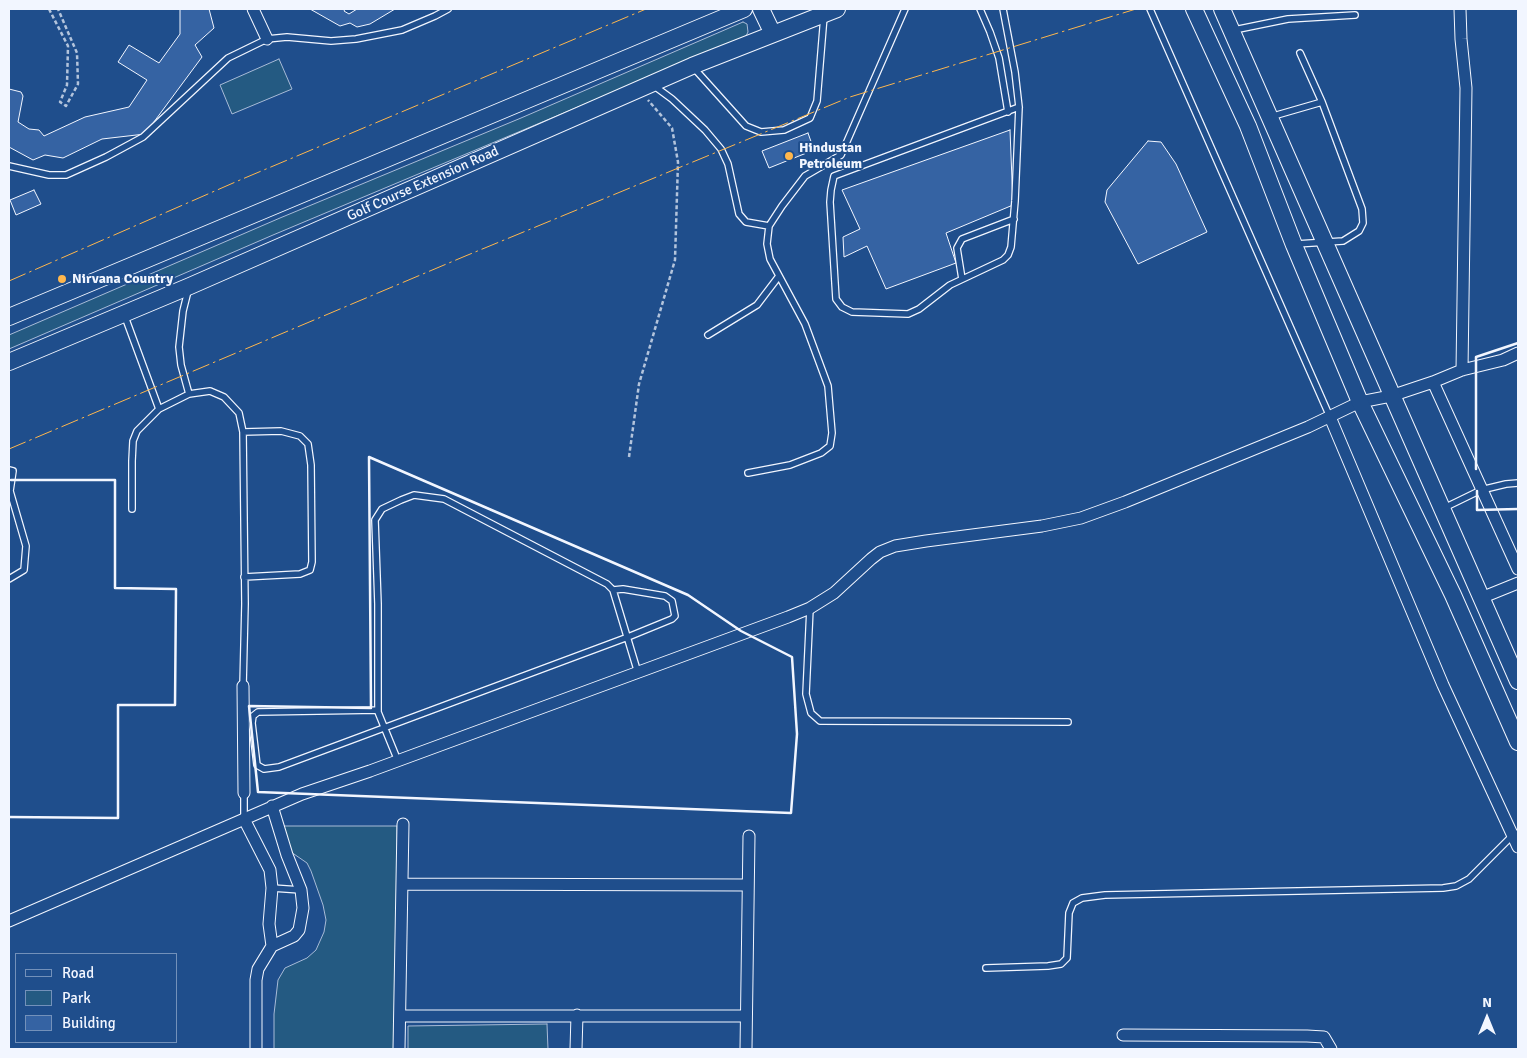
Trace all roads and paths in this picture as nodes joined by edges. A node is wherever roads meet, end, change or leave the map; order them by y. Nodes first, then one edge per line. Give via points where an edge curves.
1 (49, 9) edge
2 (58, 9) edge
3 (253, 9) edge
4 (448, 9) edge
5 (744, 9) edge
6 (761, 9) edge
7 (905, 9) edge
8 (980, 9) edge
9 (1003, 9) edge
10 (1150, 9) edge
11 (1194, 9) edge
12 (1222, 9) edge
13 (1460, 9) edge
14 (831, 11) edge
15 (1355, 15) dead end
16 (1232, 31) junction
17 (773, 34) junction
18 (267, 39) junction
19 (1300, 53) dead end
20 (692, 66) junction
21 (645, 86) junction
22 (1322, 102) junction
23 (1019, 107) junction
24 (1008, 112) junction
25 (1270, 117) junction
26 (9, 166) edge
27 (1014, 219) junction
28 (769, 226) junction
29 (1323, 241) junction
30 (1294, 245) junction
31 (779, 276) junction
32 (962, 279) junction
33 (190, 286) junction
34 (124, 314) junction
35 (9, 317) edge
36 (708, 335) dead end
37 (1518, 353) edge
38 (9, 362) edge
39 (1462, 370) junction
40 (1433, 382) junction
41 (189, 394) junction
42 (1391, 396) junction
43 (1360, 402) junction
44 (159, 409) junction
45 (1330, 417) junction
46 (243, 432) junction
47 (629, 457) dead end
48 (9, 470) edge
49 (748, 473) dead end
50 (1518, 484) edge
51 (1481, 490) junction
52 (132, 509) dead end
53 (1442, 509) junction
54 (1518, 569) edge
55 (244, 577) junction
56 (9, 579) edge
57 (1518, 583) edge
58 (613, 590) junction
59 (1481, 598) junction
60 (810, 608) junction
61 (628, 637) junction
62 (638, 673) junction
63 (1518, 682) edge
64 (243, 686) joint
65 (378, 710) junction
66 (1068, 722) dead end
67 (384, 727) junction
68 (1518, 742) edge
69 (398, 761) junction
70 (244, 793) joint
71 (272, 806) junction
72 (244, 819) junction
73 (403, 824) dead end
74 (1516, 834) edge
75 (749, 836) dead end
76 (1518, 847) edge
77 (403, 884) junction
78 (748, 885) junction
79 (272, 888) junction
80 (301, 890) junction
81 (9, 921) edge
82 (272, 946) junction
83 (986, 968) dead end
84 (577, 1015) junction
85 (400, 1016) junction
86 (746, 1016) junction
87 (1123, 1035) dead end
88 (256, 1049) edge
89 (399, 1049) edge
90 (576, 1049) edge
91 (746, 1049) edge
92 (1331, 1049) edge

1 - 2 path via 68,46 67,85 60,102 66,106 78,84 77,53
3 - 18 street
4 - 18 lane via 402,30 356,39
5 - 35 main road
6 - 17 main road
7 - 28 lane via 841,155 805,176
8 - 24 lane via 999,58
9 - 23 lane
10 - 45 lane
11 - 30 main road via 1248,126
12 - 16 main road
13 - 39 street via 1466,88
14 - 17 main road, Golf Course Extension Road
14 - 20 lane via 817,101 810,118 784,130 760,132 746,126
15 - 16 lane via 1288,19
16 - 25 main road
17 - 20 main road, Golf Course Extension Road
18 - 26 lane via 228,58 143,137 106,157 66,175
19 - 22 lane
20 - 21 main road, Golf Course Extension Road
21 - 28 lane via 685,112 705,130 721,149 728,164 739,214 746,222
21 - 33 main road, Golf Course Extension Road
21 - 47 path via 672,128 678,162 674,260 639,384
22 - 25 lane
22 - 29 lane via 1362,209 1364,223 1359,231 1343,240
23 - 24 lane
23 - 27 lane
24 - 32 lane via 834,176 830,202 836,299 842,307 852,312 908,314 919,310
25 - 29 main road
27 - 32 lane via 1011,248 1003,260
27 - 32 lane via 962,239 957,248
28 - 31 lane via 767,244
29 - 30 lane
29 - 42 main road
30 - 43 main road
31 - 36 lane via 757,305
31 - 49 lane via 805,324 828,386 830,446 790,465
33 - 34 main road, Golf Course Extension Road
33 - 41 lane via 183,311 179,348
34 - 38 main road, Golf Course Extension Road
34 - 44 lane
37 - 39 street
39 - 40 street
40 - 42 street
40 - 51 street
41 - 44 lane
41 - 46 lane via 210,391 224,398 239,413
42 - 43 street
42 - 53 main road
43 - 45 street
43 - 68 main road via 1453,595
44 - 52 lane via 137,431 134,441
45 - 60 street via 1081,518 895,546 880,552 834,593
45 - 74 street via 1443,686
46 - 55 lane
46 - 55 lane via 281,431 300,436 308,444 312,474 310,570 300,574
48 - 56 lane via 12,471 10,491 26,546 24,570
50 - 51 lane
51 - 53 lane
51 - 54 street
53 - 59 main road
55 - 64 lane
57 - 59 street
58 - 61 lane
58 - 61 lane via 664,596 672,601 676,616
58 - 65 lane via 444,499 414,495 382,509 375,520
59 - 63 main road
60 - 62 street
60 - 66 lane via 806,694 811,713 820,721
61 - 62 lane
61 - 67 lane
62 - 69 street
64 - 70 street
65 - 67 lane
65 - 67 lane via 258,712 252,723 257,765 264,769 279,767
67 - 69 lane
69 - 71 street
70 - 72 lane
71 - 72 street
71 - 80 street
72 - 79 street via 266,860
72 - 81 street
73 - 77 street
74 - 76 street
74 - 83 lane via 1469,878 1456,886 1443,888 1082,898 1073,903 1069,913 1067,958 1061,964
75 - 78 street
77 - 78 street
77 - 85 street
78 - 86 street
79 - 80 lane
79 - 82 street via 269,924
80 - 82 street via 303,908 299,930 294,936
82 - 88 street via 258,969 256,980
84 - 85 street
84 - 86 street
84 - 90 street
85 - 89 street
86 - 91 street
87 - 92 street via 1324,1037

